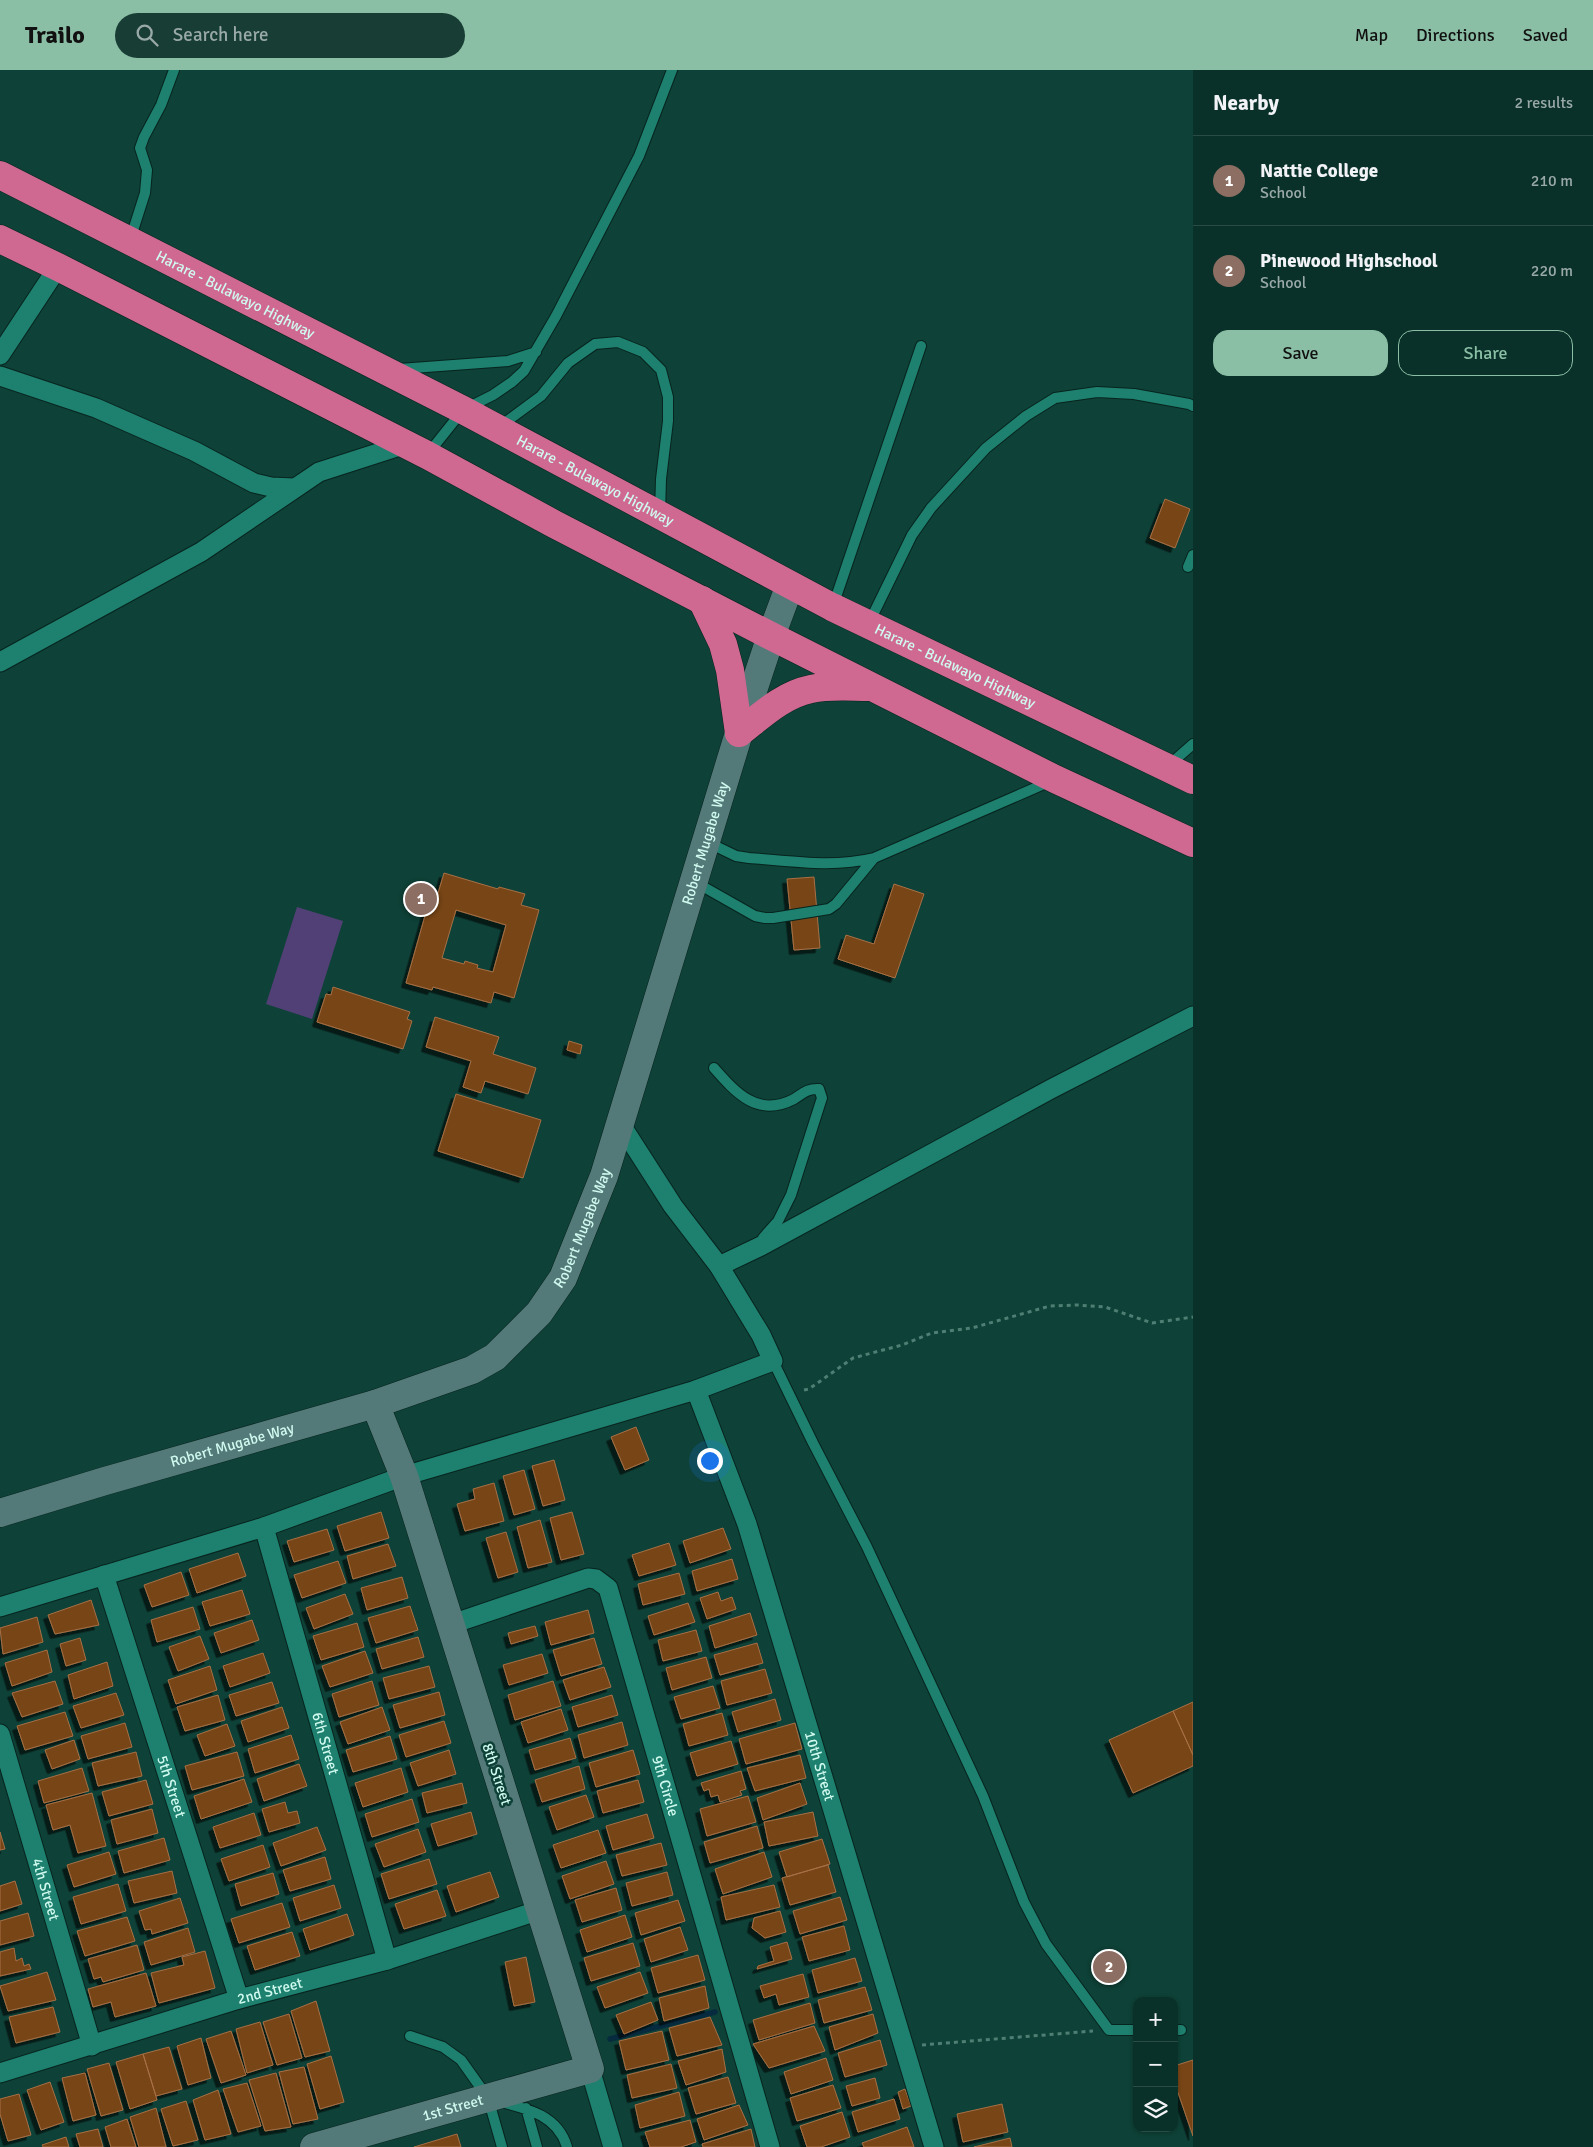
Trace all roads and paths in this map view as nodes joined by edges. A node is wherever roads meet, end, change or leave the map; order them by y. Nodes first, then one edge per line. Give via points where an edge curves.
1 (174, 70) edge
2 (672, 70) edge
3 (0, 175) edge
4 (0, 239) edge
5 (130, 240) junction
6 (58, 267) junction
7 (921, 346) dead end
8 (536, 352) junction
9 (0, 355) edge
10 (383, 370) junction
11 (0, 376) edge
12 (1193, 406) edge
13 (463, 410) junction
14 (496, 429) junction
15 (416, 449) junction
16 (294, 488) junction
17 (660, 515) junction
18 (1193, 555) edge
19 (1188, 567) dead end
20 (790, 585) junction
21 (702, 600) junction
22 (832, 607) junction
23 (868, 624) junction
24 (771, 636) junction
25 (0, 662) edge
26 (874, 687) junction
27 (739, 733) junction
28 (1193, 744) edge
29 (1168, 766) junction
30 (1055, 779) junction
31 (1193, 780) edge
32 (707, 842) junction
33 (1193, 843) edge
34 (874, 858) junction
35 (694, 882) junction
36 (1193, 1016) edge
37 (714, 1068) dead end
38 (620, 1125) junction
39 (761, 1246) junction
40 (719, 1266) junction
41 (1193, 1317) edge
42 (773, 1361) junction
43 (696, 1390) junction
44 (788, 1394) junction
45 (375, 1404) junction
46 (404, 1476) junction
47 (0, 1514) edge
48 (264, 1527) junction
49 (104, 1575) junction
50 (0, 1607) edge
51 (449, 1625) junction
52 (0, 1734) edge
53 (540, 1910) junction
54 (387, 1960) junction
55 (238, 1999) junction
56 (1109, 2030) junction
57 (1133, 2030) edge
58 (410, 2036) dead end
59 (92, 2046) junction
60 (904, 2047) junction
61 (590, 2069) junction
62 (0, 2073) edge
63 (488, 2098) junction
64 (526, 2108) junction
65 (314, 2147) edge
66 (502, 2147) edge
67 (537, 2147) edge
68 (567, 2147) edge
69 (613, 2147) edge
70 (770, 2147) edge
71 (934, 2147) edge

1 - 5 lane via 140,148 147,170 145,193
2 - 8 lane via 640,156
3 - 5 highway, Harare - Bulawayo Highway
4 - 6 highway
5 - 10 highway, Harare - Bulawayo Highway
6 - 9 street
6 - 15 highway
7 - 22 lane
8 - 10 lane via 508,361
8 - 13 lane via 512,382
10 - 13 highway, Harare - Bulawayo Highway
11 - 16 street via 96,408 194,451 254,482
12 - 23 lane via 1134,394 1097,392 1055,398 1026,416 986,448 931,508 912,535
13 - 14 highway, Harare - Bulawayo Highway
13 - 15 lane
14 - 17 highway, Harare - Bulawayo Highway
14 - 17 lane via 541,396 568,362 595,344 618,342 644,352 661,370 668,397
15 - 16 street via 319,472
15 - 21 highway
16 - 25 street via 202,552
17 - 20 highway, Harare - Bulawayo Highway
18 - 19 lane
20 - 22 highway, Harare - Bulawayo Highway
20 - 24 street, Robert Mugabe Way
21 - 24 highway
21 - 27 highway via 723,644
22 - 23 highway, Harare - Bulawayo Highway
23 - 29 highway, Harare - Bulawayo Highway
24 - 26 highway
24 - 27 street, Robert Mugabe Way
26 - 27 highway via 824,687 792,695 775,704
26 - 30 highway
27 - 32 street, Robert Mugabe Way
28 - 29 lane
29 - 31 highway, Harare - Bulawayo Highway
30 - 33 highway
30 - 34 lane
32 - 34 lane via 736,856 749,858 825,864
32 - 35 street, Robert Mugabe Way
34 - 35 lane via 829,909 773,918 756,916
35 - 38 street, Robert Mugabe Way
36 - 39 street
37 - 39 lane via 733,1090 761,1105 783,1104 812,1089 821,1092 791,1195
38 - 40 street via 673,1206
38 - 45 street, Robert Mugabe Way via 579,1243 563,1278 539,1313 494,1357 472,1370
39 - 40 street
40 - 42 street
41 - 44 path via 1152,1323 1105,1307 1050,1306 972,1328 932,1333 853,1358 809,1389
42 - 43 street
42 - 44 lane
43 - 46 street
43 - 60 street, 10th Street via 748,1524
44 - 56 lane via 880,1573 983,1796 1024,1902 1046,1944
45 - 46 street, 8th Street
45 - 47 street, Robert Mugabe Way
46 - 48 street
46 - 51 street, 8th Street
48 - 49 street
48 - 54 street, 6th Street
49 - 50 street
49 - 55 street, 5th Street
51 - 53 street, 8th Street
51 - 70 street, 9th Circle via 588,1578 596,1579 608,1588
52 - 59 street, 4th Street
53 - 54 street, 2nd Street
53 - 61 street, 8th Street
54 - 55 street, 2nd Street
55 - 59 street, 2nd Street
56 - 57 lane
56 - 60 path
58 - 63 lane via 443,2047 461,2060
59 - 62 street, 2nd Street
60 - 71 street, 10th Street
61 - 63 street, 1st Street
61 - 69 street, 8th Street
63 - 64 lane
63 - 65 street, 1st Street via 379,2134
63 - 66 lane
64 - 67 lane
64 - 68 lane via 549,2119 564,2137

